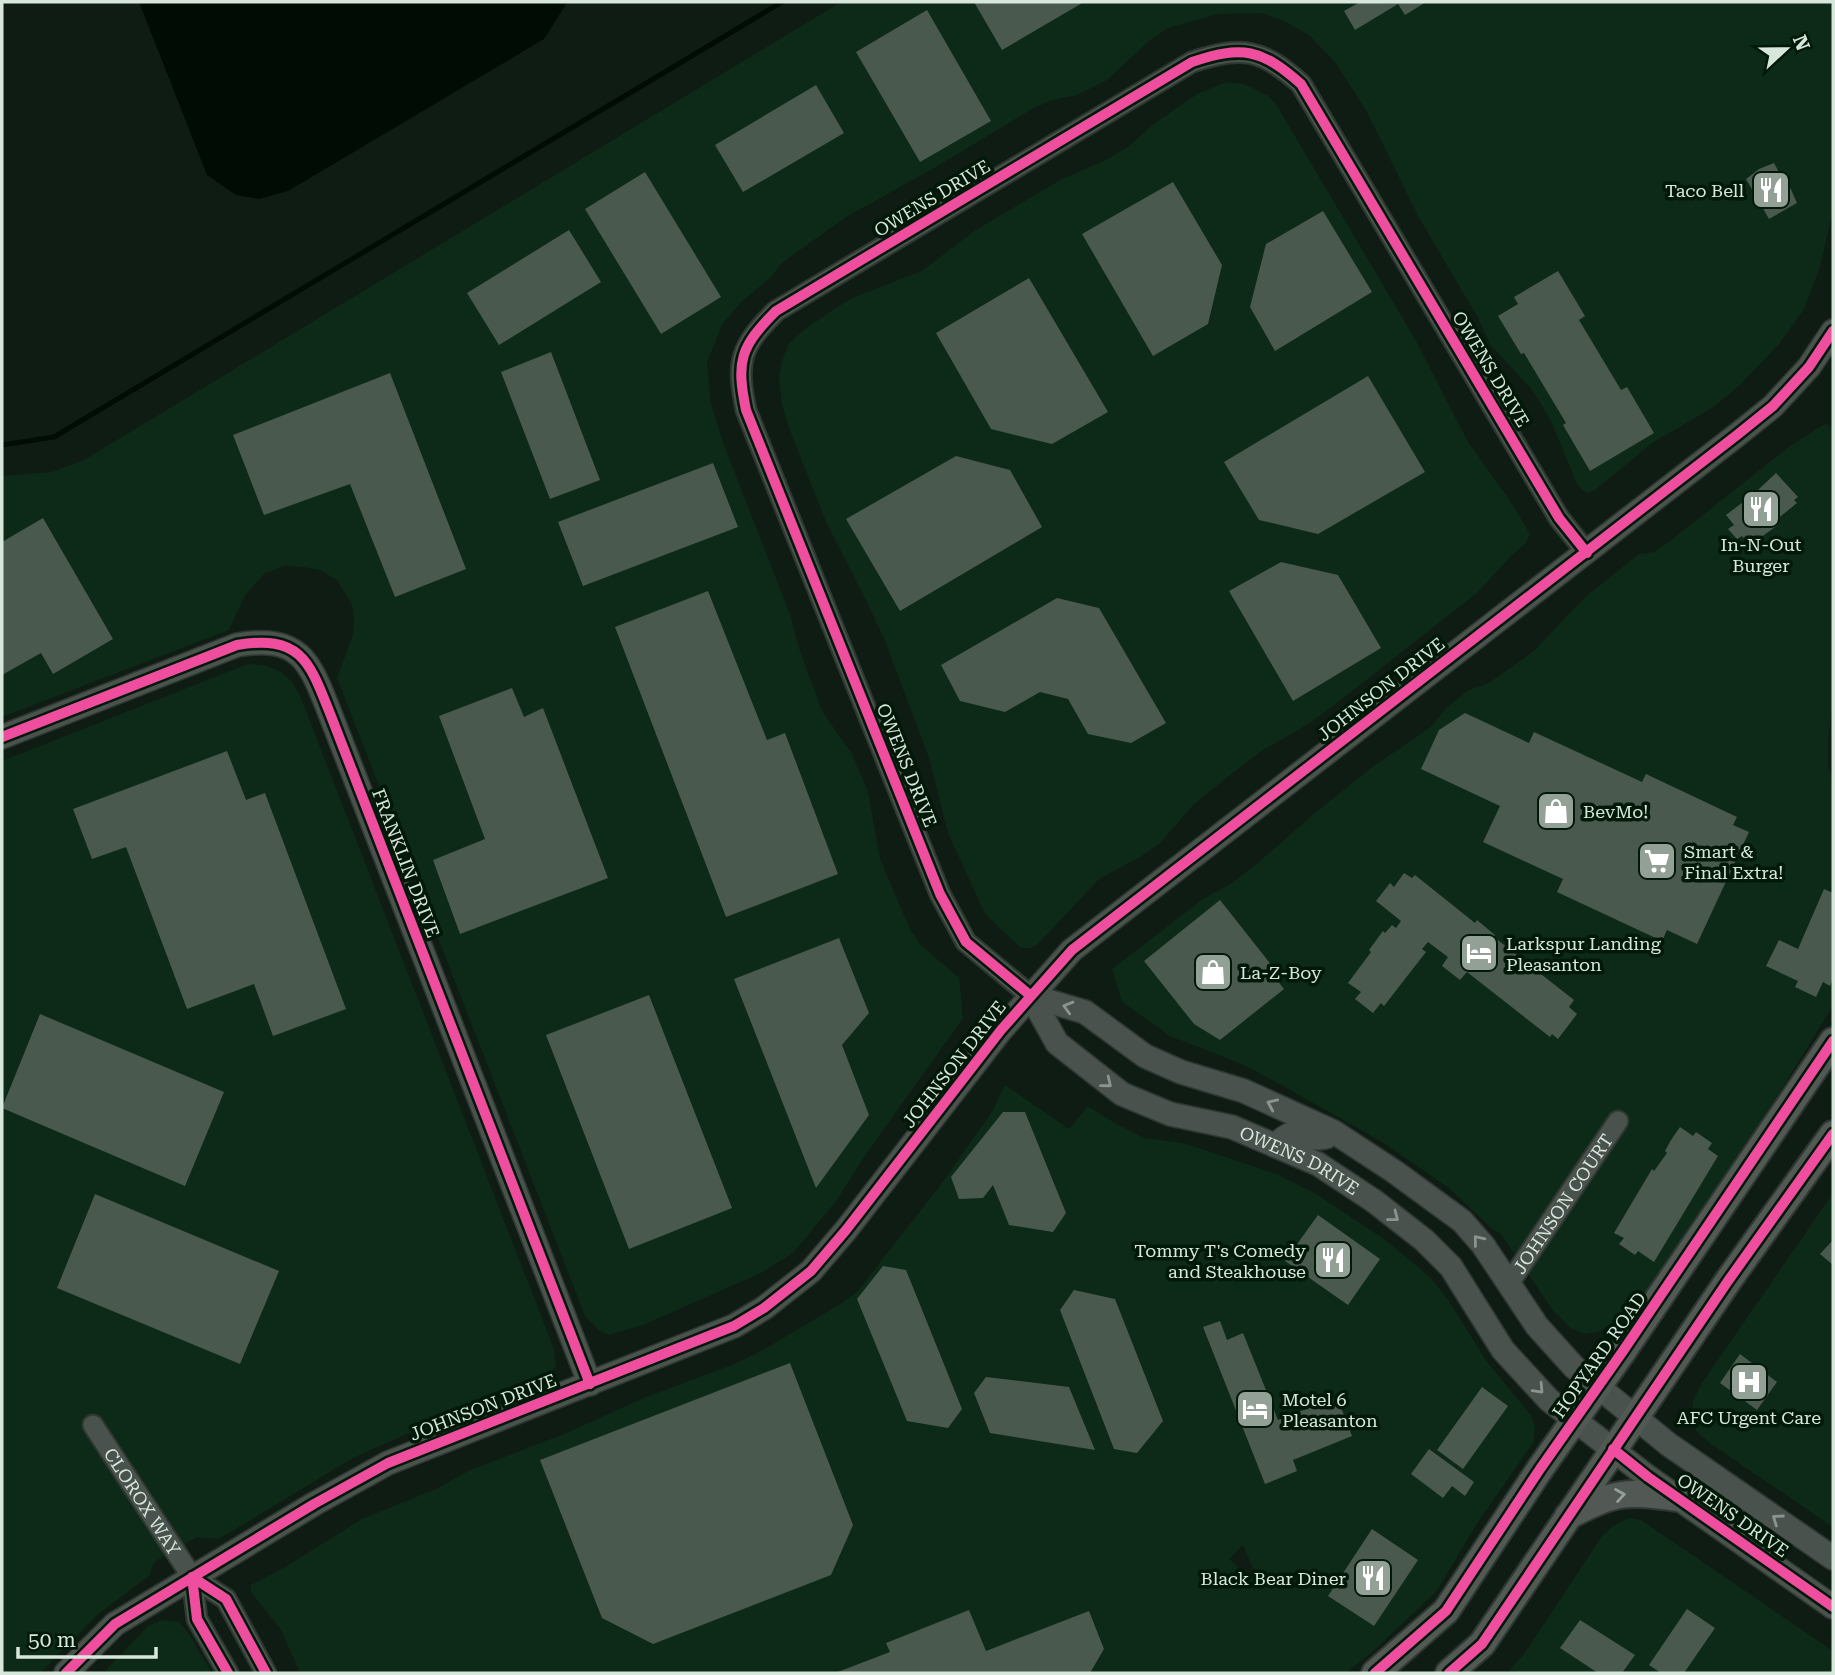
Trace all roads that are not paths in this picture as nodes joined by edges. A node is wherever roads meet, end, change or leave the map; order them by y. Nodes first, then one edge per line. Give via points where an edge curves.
1 (1833, 331) edge
2 (1587, 553) junction
3 (2, 737) edge
4 (1031, 996) junction
5 (1833, 1041) edge
6 (1618, 1121) dead end
7 (1334, 1132) junction
8 (1833, 1134) edge
9 (1276, 1146) junction
10 (1381, 1162) junction
11 (1318, 1164) junction
12 (1508, 1285) junction
13 (590, 1384) junction
14 (1598, 1387) junction
15 (1635, 1417) junction
16 (1575, 1420) junction
17 (93, 1425) dead end
18 (1613, 1449) junction
19 (1678, 1498) junction
20 (1567, 1517) junction
21 (1833, 1558) edge
22 (192, 1577) junction
23 (1833, 1607) edge
24 (66, 1673) edge
25 (228, 1673) edge
26 (266, 1673) edge
27 (1375, 1673) edge
28 (1449, 1673) edge

1 - 2 street, JOHNSON DRIVE via 1809,368 1773,406
2 - 4 street, JOHNSON DRIVE via 1072,950
2 - 4 street, OWENS DRIVE via 1560,520 1301,84 1280,65 1251,53 1222,52 1192,62 776,311 755,332 742,355 740,383 746,410 940,894 966,942
3 - 13 street, FRANKLIN DRIVE via 237,645 272,641 307,662
7 -> 4 street, OWENS DRIVE via 1244,1091 1145,1056 1085,1012
4 -> 9 street, OWENS DRIVE via 1057,1043 1122,1094 1170,1114 1232,1127
4 - 13 street, JOHNSON DRIVE via 811,1271 734,1326
5 - 14 main road, HOPYARD ROAD
6 - 12 street, JOHNSON COURT
7 - 9 street via 1323,1138 1290,1133
7 - 10 street, OWENS DRIVE
8 - 15 main road
9 - 11 street, OWENS DRIVE
10 - 11 street via 1371,1164 1341,1153
12 -> 10 street, OWENS DRIVE via 1462,1222
11 -> 16 street, OWENS DRIVE via 1424,1240 1451,1267 1503,1350 1549,1400
12 - 14 street, OWENS DRIVE via 1537,1326
13 - 22 street, JOHNSON DRIVE via 388,1463
14 - 15 street, OWENS DRIVE
14 - 16 main road, HOPYARD ROAD
15 - 18 main road
21 -> 15 street, OWENS DRIVE
16 - 18 street, OWENS DRIVE
16 - 27 main road, HOPYARD ROAD via 1446,1611
17 - 22 street, CLOROX WAY
18 - 19 street, OWENS DRIVE
18 - 20 main road
20 -> 19 main road via 1622,1494
19 - 23 street, OWENS DRIVE
20 - 28 main road via 1482,1644
22 - 24 street, JOHNSON DRIVE via 115,1624
22 - 25 street, CLOROX WAY via 197,1619
22 - 26 street, CLOROX WAY via 226,1599

